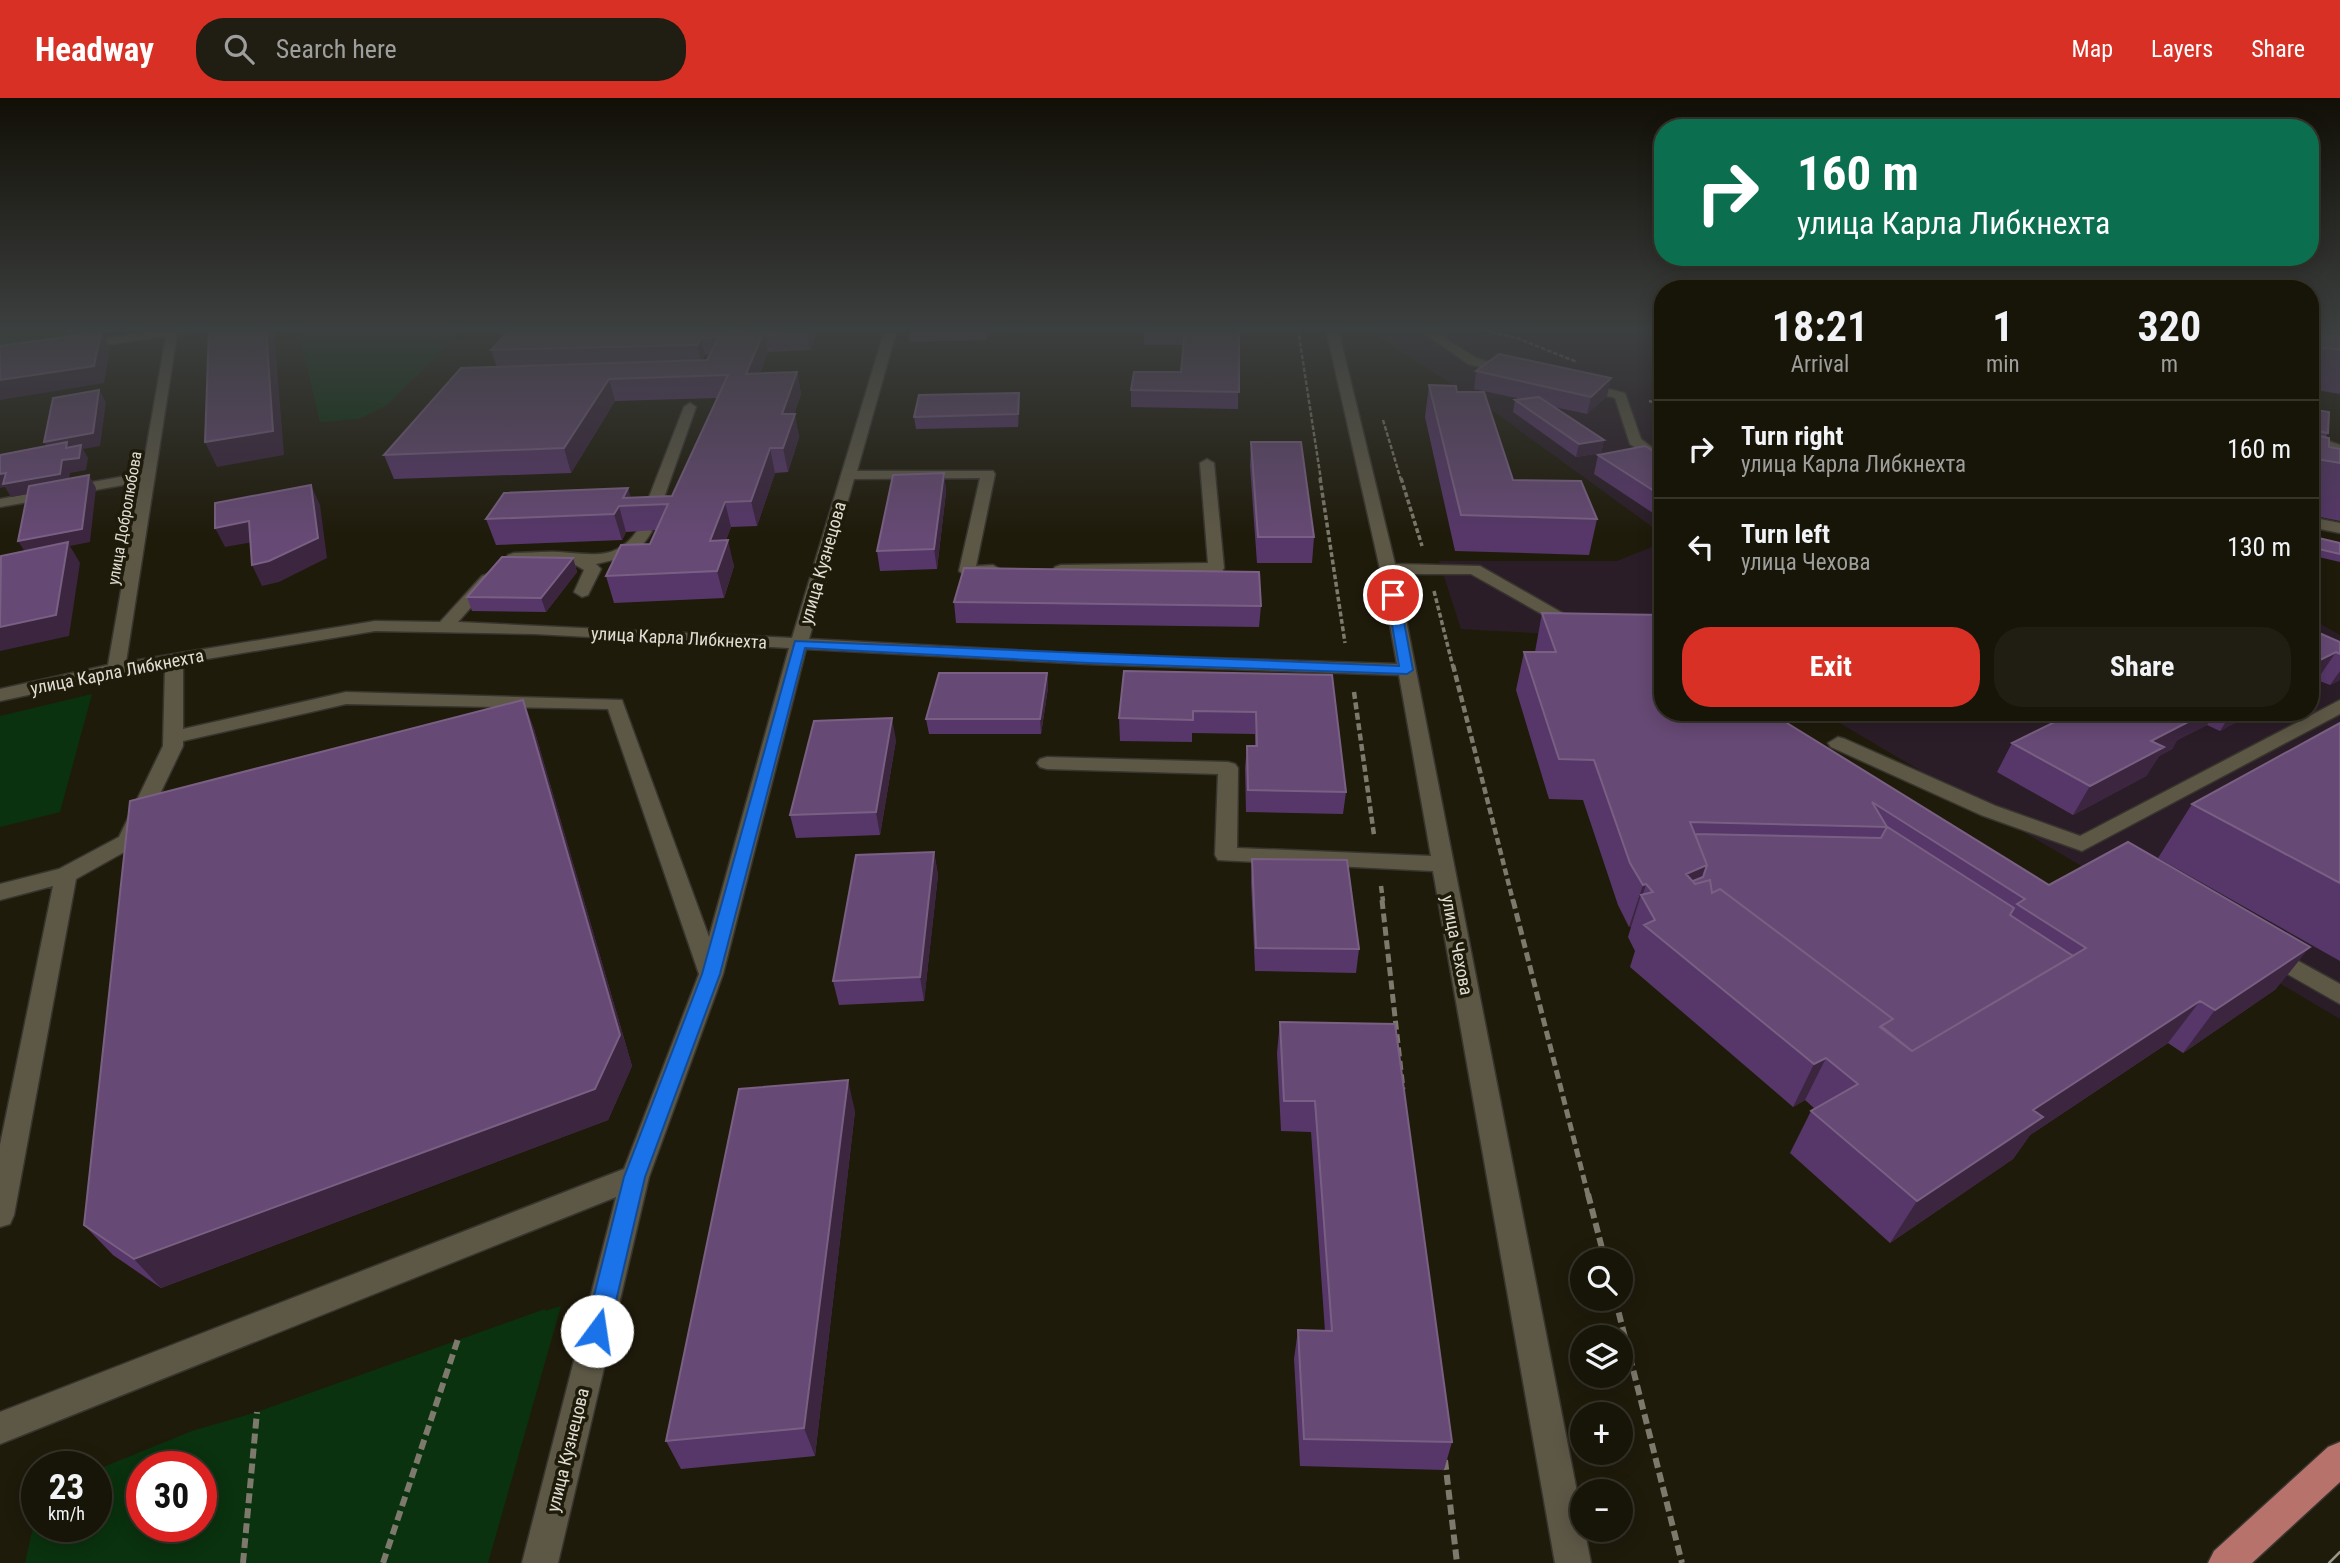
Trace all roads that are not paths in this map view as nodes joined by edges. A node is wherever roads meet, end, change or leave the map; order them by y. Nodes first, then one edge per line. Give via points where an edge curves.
1 (161, 397) edge
2 (871, 397) edge
3 (1348, 397) edge
4 (1621, 397) edge
5 (690, 407) edge
6 (2319, 442) edge
7 (2340, 449) edge
8 (1654, 455) edge
9 (1207, 463) dead end
10 (848, 475) junction
11 (148, 476) junction
12 (0, 503) edge
13 (2319, 524) edge
14 (2340, 528) edge
15 (586, 561) junction
16 (1388, 569) junction
17 (1009, 570) edge
18 (1050, 570) edge
19 (582, 592) dead end
20 (445, 627) junction
21 (1598, 638) edge
22 (799, 644) junction
23 (174, 659) junction
24 (116, 669) junction
25 (1407, 670) junction
26 (0, 695) edge
27 (2340, 706) edge
28 (2319, 717) edge
29 (2312, 721) edge
30 (173, 737) junction
31 (1838, 743) dead end
32 (1047, 763) dead end
33 (2081, 844) junction
34 (2105, 858) edge
35 (1441, 864) junction
36 (66, 875) junction
37 (0, 892) edge
38 (2246, 940) edge
39 (711, 974) junction
40 (2340, 995) edge
41 (635, 1177) junction
42 (0, 1215) edge
43 (0, 1427) edge
44 (2340, 1459) edge
45 (540, 1563) edge
46 (1573, 1563) edge
47 (2226, 1563) edge

1 - 11 street, улица Добролюбова
2 - 10 street, улица Кузнецова
3 - 16 street, улица Чехова
4 - 8 street via 1634,441
5 - 15 street via 640,542 627,551
6 - 7 street
9 - 18 street via 1216,568
10 - 17 street via 988,474 967,570
10 - 22 street, улица Кузнецова
11 - 12 street
11 - 24 street, улица Добролюбова
13 - 14 street
15 - 19 street via 593,569
15 - 20 street via 507,558
16 - 21 street via 1474,569
16 - 25 street, улица Чехова
20 - 22 street, улица Карла Либкнехта
20 - 23 street, улица Карла Либкнехта via 375,626
22 - 25 street, улица Карла Либкнехта
22 - 39 street, улица Кузнецова
23 - 24 street, улица Карла Либкнехта
23 - 30 street
24 - 26 street, улица Карла Либкнехта
25 - 35 street, улица Чехова
27 - 28 street
29 - 33 street
30 - 36 street via 173,746 128,841
30 - 39 street via 345,698 615,704
31 - 33 street via 1976,807
32 - 35 street via 1228,768 1226,855
33 - 34 street
35 - 46 street, улица Чехова
36 - 37 street
36 - 42 street
38 - 40 street
39 - 41 street, улица Кузнецова
41 - 43 street
41 - 45 street, улица Кузнецова
44 - 47 main road

